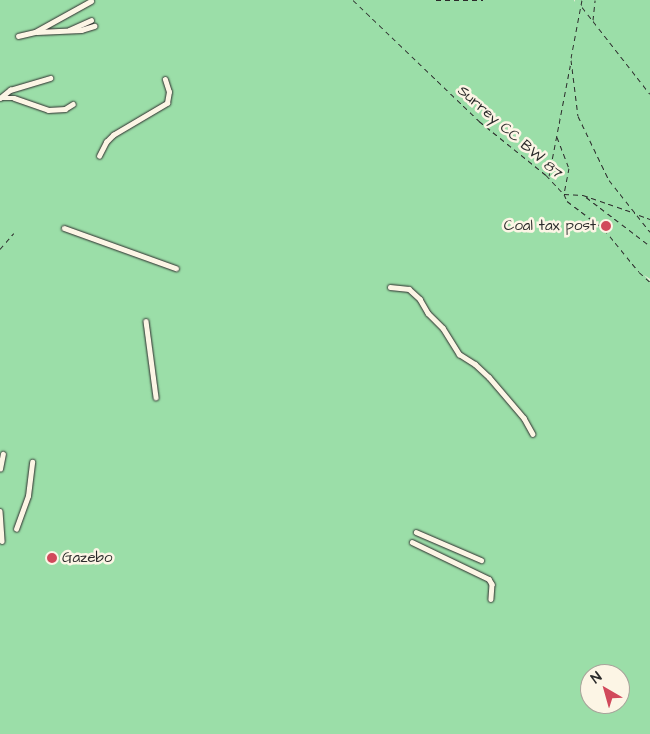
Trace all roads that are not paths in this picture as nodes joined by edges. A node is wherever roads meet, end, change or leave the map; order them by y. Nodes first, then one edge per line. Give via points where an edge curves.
1 (91, 1) edge
2 (91, 20) dead end
3 (94, 26) dead end
4 (68, 31) junction
5 (35, 32) junction
6 (18, 36) dead end
7 (50, 78) dead end
8 (164, 80) dead end
9 (0, 98) edge
10 (73, 104) dead end
11 (100, 156) dead end
12 (64, 228) dead end
13 (176, 268) dead end
14 (390, 287) dead end
15 (146, 320) dead end
16 (156, 397) dead end
17 (533, 434) dead end
18 (3, 454) dead end
19 (32, 462) dead end
20 (0, 468) edge
21 (0, 511) edge
22 (16, 529) dead end
23 (416, 532) dead end
24 (2, 542) dead end
25 (412, 542) dead end
26 (481, 560) dead end
27 (492, 599) dead end

1 - 5 lane
2 - 4 lane
3 - 4 lane
4 - 5 lane
5 - 6 lane
7 - 9 lane via 10,90
8 - 11 lane via 169,92 167,103 113,135
9 - 10 lane via 14,98 48,110 66,109
12 - 13 lane
14 - 17 lane via 409,289 420,300 459,354 489,377 524,418
15 - 16 lane
18 - 20 lane
19 - 22 lane via 28,496
21 - 24 lane
23 - 26 lane
25 - 27 lane via 489,579

